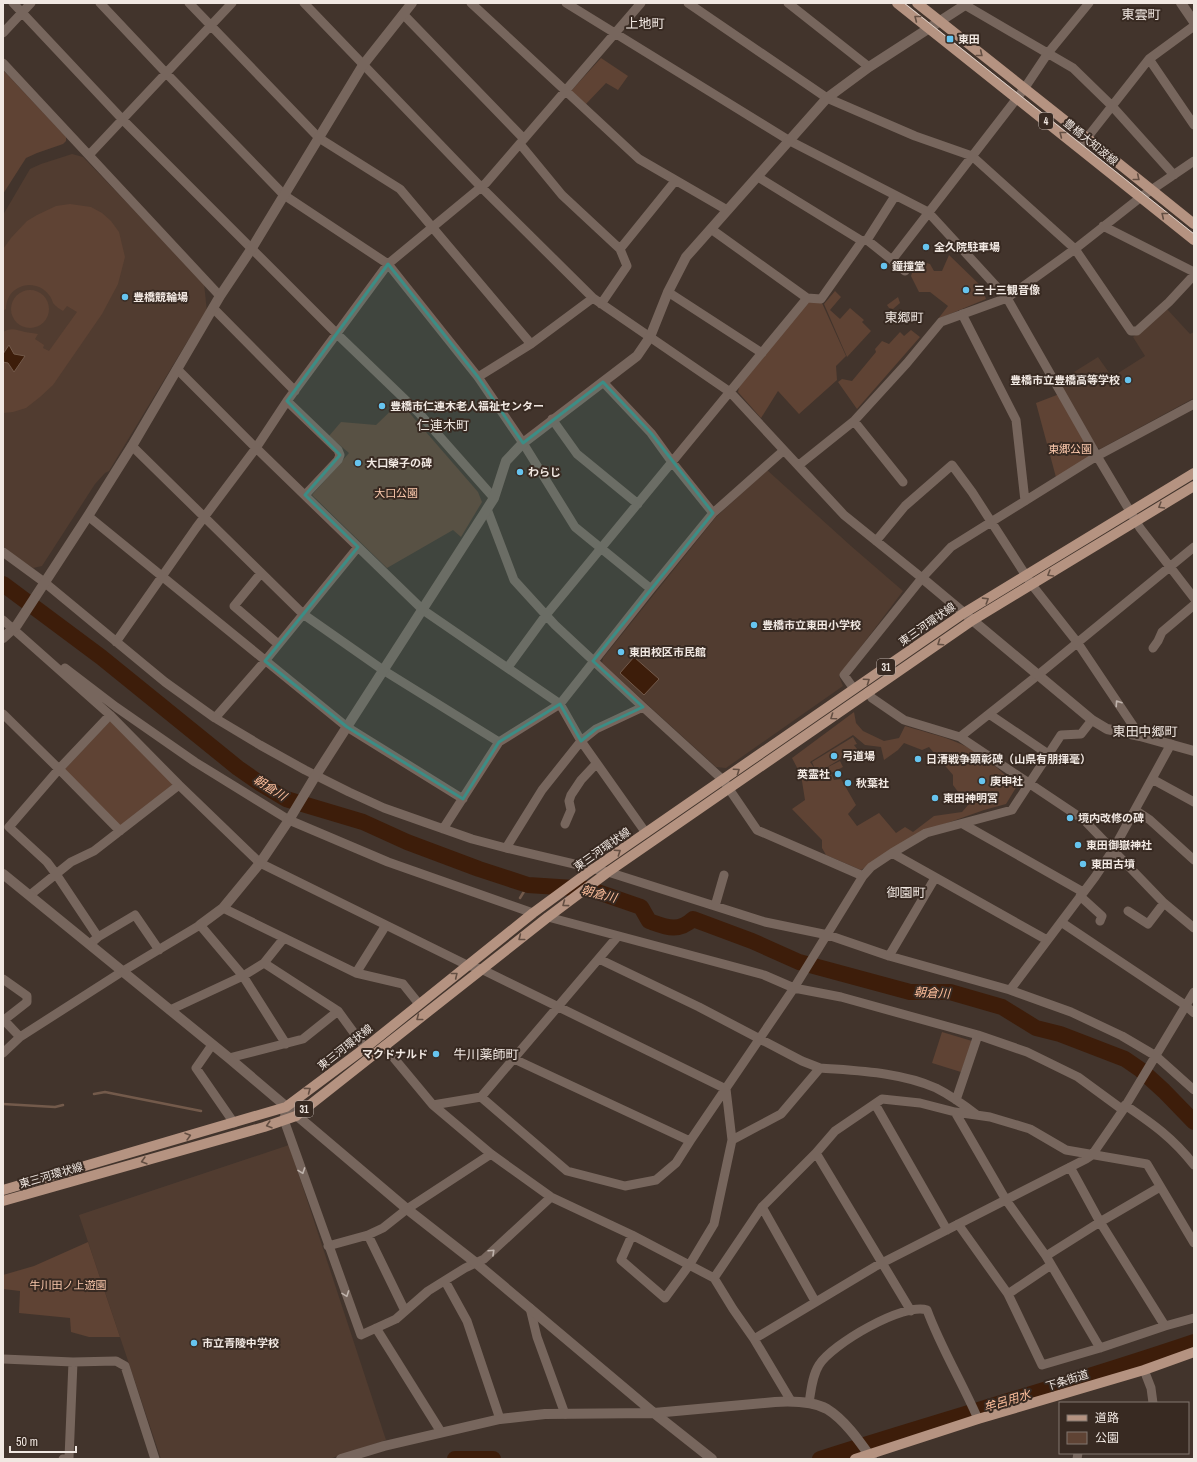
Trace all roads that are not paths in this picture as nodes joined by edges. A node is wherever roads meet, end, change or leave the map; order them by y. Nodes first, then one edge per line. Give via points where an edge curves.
1 (13, 3) edge
2 (31, 3) edge
3 (100, 3) edge
4 (189, 3) edge
5 (232, 3) edge
6 (304, 3) edge
7 (412, 3) edge
8 (471, 3) edge
9 (566, 3) edge
10 (641, 3) edge
11 (688, 3) edge
12 (788, 3) edge
13 (897, 3) edge
14 (917, 3) edge
15 (1089, 3) edge
16 (1181, 3) edge
17 (966, 4) edge
18 (22, 13) junction
19 (403, 14) junction
20 (940, 22) junction
21 (1194, 22) edge
22 (211, 26) junction
23 (1194, 26) edge
24 (930, 29) junction
25 (615, 32) junction
26 (3, 33) edge
27 (1048, 53) junction
28 (1148, 59) junction
29 (3, 63) edge
30 (363, 65) junction
31 (869, 67) junction
32 (166, 73) junction
33 (1024, 89) junction
34 (567, 91) junction
35 (827, 98) junction
36 (1017, 98) junction
37 (1112, 106) junction
38 (123, 120) junction
39 (1194, 125) edge
40 (319, 138) junction
41 (1087, 138) junction
42 (790, 141) junction
43 (522, 142) junction
44 (1079, 148) junction
45 (89, 155) junction
46 (972, 156) junction
47 (1194, 161) edge
48 (1174, 175) junction
49 (758, 177) junction
50 (675, 181) junction
51 (481, 188) junction
52 (1152, 191) junction
53 (284, 194) junction
54 (895, 196) junction
55 (1141, 197) junction
56 (727, 210) junction
57 (928, 212) junction
58 (1194, 224) edge
59 (433, 226) junction
60 (1103, 226) junction
61 (711, 229) junction
62 (1194, 240) edge
63 (864, 241) junction
64 (252, 248) junction
65 (620, 249) junction
66 (1075, 249) junction
67 (892, 260) junction
68 (388, 264) junction
69 (905, 271) dead end
70 (1194, 273) edge
71 (668, 292) junction
72 (220, 296) junction
73 (593, 298) junction
74 (807, 298) junction
75 (1007, 298) junction
76 (601, 304) junction
77 (213, 308) junction
78 (962, 314) junction
79 (337, 334) junction
80 (650, 337) junction
81 (531, 344) junction
82 (762, 353) junction
83 (177, 369) junction
84 (478, 377) junction
85 (603, 382) junction
86 (295, 391) junction
87 (730, 392) junction
88 (287, 402) junction
89 (1194, 404) edge
90 (552, 420) junction
91 (854, 421) junction
92 (523, 443) junction
93 (132, 446) junction
94 (256, 448) junction
95 (783, 450) junction
96 (1097, 456) junction
97 (672, 462) junction
98 (799, 465) junction
99 (1194, 473) edge
100 (903, 482) dead end
101 (1194, 486) edge
102 (305, 495) junction
103 (494, 498) junction
104 (1025, 501) junction
105 (638, 504) junction
106 (487, 509) junction
107 (713, 513) junction
108 (88, 516) junction
109 (1134, 516) junction
110 (205, 517) junction
111 (991, 522) junction
112 (876, 541) junction
113 (358, 547) junction
114 (1194, 547) edge
115 (602, 548) junction
116 (3, 552) edge
117 (1169, 568) junction
118 (261, 573) junction
119 (1025, 575) junction
120 (162, 576) junction
121 (922, 578) junction
122 (43, 585) junction
123 (1032, 585) junction
124 (651, 589) junction
125 (1194, 598) edge
126 (1194, 605) edge
127 (423, 610) junction
128 (964, 613) junction
129 (303, 614) junction
130 (546, 615) junction
131 (3, 620) edge
132 (973, 620) junction
133 (15, 627) junction
134 (3, 638) edge
135 (116, 642) junction
136 (1077, 642) junction
137 (278, 644) junction
138 (1153, 648) dead end
139 (265, 661) junction
140 (594, 661) junction
141 (508, 667) junction
142 (383, 670) junction
143 (1038, 675) junction
144 (854, 689) junction
145 (868, 692) junction
146 (560, 704) junction
147 (643, 707) junction
148 (989, 714) junction
149 (3, 715) edge
150 (110, 715) junction
151 (215, 718) junction
152 (1092, 720) junction
153 (347, 727) junction
154 (1140, 736) junction
155 (960, 737) junction
156 (581, 741) junction
157 (499, 742) junction
158 (1170, 744) junction
159 (1194, 751) edge
160 (1048, 754) junction
161 (596, 764) junction
162 (59, 769) junction
163 (315, 777) junction
164 (1152, 779) junction
165 (723, 780) junction
166 (1029, 783) junction
167 (179, 784) junction
168 (729, 789) junction
169 (462, 799) junction
170 (1194, 802) edge
171 (1135, 810) junction
172 (290, 818) junction
173 (565, 824) dead end
174 (963, 824) junction
175 (443, 829) junction
176 (120, 831) junction
177 (646, 833) junction
178 (506, 848) junction
179 (1113, 850) junction
180 (892, 853) junction
181 (1194, 860) edge
182 (260, 863) junction
183 (590, 871) junction
184 (56, 874) junction
185 (604, 875) junction
186 (724, 875) dead end
187 (4, 876) edge
188 (863, 876) junction
189 (935, 878) junction
190 (1082, 894) junction
191 (30, 896) junction
192 (1164, 903) junction
193 (715, 906) junction
194 (224, 908) junction
195 (536, 910) junction
196 (1128, 911) dead end
197 (550, 915) junction
198 (1100, 921) dead end
199 (1061, 922) junction
200 (200, 925) junction
201 (386, 925) junction
202 (1194, 928) edge
203 (618, 936) junction
204 (98, 937) junction
205 (826, 937) junction
206 (284, 938) junction
207 (1047, 940) junction
208 (90, 944) junction
209 (159, 950) junction
210 (889, 956) junction
211 (599, 959) junction
212 (264, 963) junction
213 (467, 965) junction
214 (481, 969) junction
215 (123, 971) junction
216 (356, 973) junction
217 (243, 976) junction
218 (3, 979) edge
219 (797, 984) junction
220 (1010, 990) junction
221 (1194, 992) edge
222 (419, 1004) junction
223 (1185, 1005) junction
224 (558, 1008) junction
225 (170, 1010) junction
226 (338, 1011) junction
227 (1194, 1013) edge
228 (3, 1020) edge
229 (978, 1035) junction
230 (20, 1037) junction
231 (760, 1039) junction
232 (286, 1044) junction
233 (212, 1045) junction
234 (384, 1046) junction
235 (364, 1048) junction
236 (3, 1053) edge
237 (229, 1058) junction
238 (1154, 1059) junction
239 (514, 1060) junction
240 (820, 1068) junction
241 (726, 1089) junction
242 (1194, 1090) edge
243 (482, 1097) junction
244 (956, 1100) junction
245 (875, 1104) junction
246 (433, 1105) junction
247 (1125, 1105) junction
248 (286, 1107) junction
249 (955, 1112) junction
250 (296, 1116) junction
251 (978, 1116) junction
252 (284, 1120) junction
253 (234, 1123) junction
254 (732, 1140) junction
255 (690, 1141) junction
256 (816, 1153) junction
257 (491, 1154) junction
258 (1092, 1155) junction
259 (1194, 1165) edge
260 (1070, 1167) junction
261 (1160, 1187) junction
262 (3, 1190) edge
263 (551, 1197) junction
264 (1006, 1200) junction
265 (3, 1201) edge
266 (762, 1207) junction
267 (407, 1209) junction
268 (1100, 1222) junction
269 (958, 1224) junction
270 (947, 1230) junction
271 (368, 1235) junction
272 (632, 1235) junction
273 (1194, 1243) edge
274 (328, 1246) junction
275 (1046, 1256) junction
276 (476, 1263) junction
277 (882, 1263) junction
278 (690, 1264) junction
279 (1051, 1265) junction
280 (714, 1278) junction
281 (445, 1282) junction
282 (1008, 1294) junction
283 (815, 1301) junction
284 (530, 1308) junction
285 (405, 1311) junction
286 (911, 1311) junction
287 (1194, 1318) edge
288 (1165, 1326) junction
289 (376, 1328) junction
290 (754, 1339) junction
291 (1100, 1348) junction
292 (1194, 1352) edge
293 (3, 1359) edge
294 (73, 1362) junction
295 (1144, 1370) junction
296 (791, 1401) junction
297 (1153, 1402) edge
298 (809, 1403) junction
299 (654, 1413) junction
300 (565, 1414) junction
301 (500, 1419) junction
302 (978, 1419) junction
303 (441, 1432) junction
304 (870, 1455) edge
305 (64, 1459) edge
306 (155, 1459) edge
307 (341, 1459) edge
308 (712, 1459) edge
309 (855, 1459) edge

1 - 18 street
2 - 18 street
3 - 32 street
4 - 22 street
5 - 22 street
6 - 30 street
7 - 19 street
8 - 34 street
9 - 25 street
10 - 25 street
11 - 35 street
12 - 31 street
24 -> 13 main road, 豊橋大知波線 / 4
14 - 20 main road, 豊橋大知波線 / 4
15 - 27 street
16 - 21 street
17 - 20 street
17 - 27 street
18 - 26 street
18 - 38 street
19 - 30 street
19 - 43 street
20 - 24 street
20 -> 33 main road, 豊橋大知波線 / 4
22 - 32 street
22 - 40 street
23 - 28 street
24 - 31 street
24 - 36 main road, 豊橋大知波線 / 4
25 - 34 street
25 - 42 street
27 - 33 street
27 - 37 street via 1073,68
28 - 37 street
28 - 39 street
29 - 45 street
30 - 40 street
30 - 51 street
31 - 35 street
32 - 38 street
32 - 53 street
33 - 36 street
33 - 41 main road, 豊橋大知波線 / 4
34 - 43 street
34 - 50 street via 639,159
35 - 42 street
35 - 46 street via 915,136
44 -> 36 main road, 豊橋大知波線 / 4
36 - 46 street
37 - 41 street
37 - 48 street
38 - 45 street
38 - 64 street
40 - 53 street
40 - 59 street via 400,189
41 - 44 street
41 -> 52 main road, 豊橋大知波線 / 4
42 - 49 street
42 - 54 street
43 - 51 street
43 - 65 street via 562,195
44 - 55 main road, 豊橋大知波線 / 4
45 - 72 street
46 - 57 street
46 - 66 street
47 - 48 street
48 - 52 street
49 - 56 street
49 - 63 street
50 - 56 street
50 - 65 street
51 - 59 street
51 - 73 street
52 - 55 street
52 - 58 main road, 豊橋大知波線 / 4
53 - 64 street
53 - 68 street
54 - 57 street
54 - 63 street
55 - 60 street
62 -> 55 main road, 豊橋大知波線 / 4
56 - 61 street
57 - 67 street
57 - 75 street
59 - 68 street
59 - 81 street
60 - 66 street
60 - 70 street
61 - 71 street via 686,257
61 - 74 street
63 - 67 street
63 - 74 street via 821,299
64 - 72 street
64 - 79 street
65 - 76 street via 627,266
66 - 70 street via 1131,331 1137,331
66 - 75 street
67 - 69 street
68 - 79 street
68 - 84 street
71 - 80 street
71 - 82 street
72 - 77 street
73 - 76 street
73 - 81 street
74 - 82 street
75 - 78 street
75 - 96 street
76 - 80 street
77 - 83 street
77 - 86 street
78 - 91 street via 941,322
78 - 104 street via 1016,420
79 - 86 street
79 - 103 street via 418,412
80 - 85 street via 637,356
80 - 87 street
81 - 84 street
82 - 87 street
83 - 93 street
83 - 94 street
84 - 92 street
85 - 90 street
85 - 97 street via 651,433
86 - 88 street
87 - 95 street
87 - 97 street
88 - 94 street
88 - 102 street via 338,450 340,455
89 - 96 street
90 - 92 street
90 - 105 street via 578,454
91 - 98 street
91 - 100 street
92 - 103 street via 506,462
92 - 115 street via 575,527
93 - 108 street
93 - 110 street
94 - 102 street
94 - 110 street
95 - 98 street
95 - 107 street
96 - 104 street
96 - 109 street
97 - 105 street
97 - 107 street
98 - 112 street via 844,515
99 - 109 main road, 東三河環状線 / 31
101 -> 109 main road, 東三河環状線 / 31
102 - 113 street
103 - 106 street
104 - 111 street
105 - 115 street
106 - 127 street
106 - 130 street via 514,580
107 - 124 street
108 - 120 street
108 - 122 street
109 - 117 street
109 - 119 main road, 東三河環状線 / 31
109 -> 123 main road, 東三河環状線 / 31
110 - 118 street
110 - 120 street
111 - 112 street via 952,465 904,506
111 - 119 street
111 - 121 street via 951,547
112 - 121 street
113 - 127 street
113 - 129 street
114 - 117 street
115 - 124 street
115 - 130 street
116 - 122 street
117 - 125 street
117 - 136 street
118 - 129 street
118 - 137 street via 234,606
119 - 123 street
128 -> 119 main road, 東三河環状線 / 31
120 - 135 street
120 - 139 street
121 - 128 street
121 - 144 street via 844,675
122 - 133 street
122 - 135 street
123 - 132 main road, 東三河環状線 / 31
123 - 136 street
124 - 140 street
126 - 138 street via 1162,632
127 - 141 street
127 - 142 street
128 - 132 street
144 -> 128 main road, 東三河環状線 / 31
129 - 137 street
129 - 142 street
130 - 140 street
130 - 141 street
131 - 133 street
132 - 143 street
132 -> 145 main road, 東三河環状線 / 31
133 - 134 street
133 - 150 street
133 - 172 street via 116,707 195,762
135 - 151 street
136 - 143 street
154 -> 136 street
137 - 139 street
139 - 151 street
139 - 153 street
140 - 146 street
140 - 147 street
141 - 146 street
142 - 153 street
142 - 157 street
143 - 148 street
143 - 152 street
165 -> 144 main road, 東三河環状線 / 31
145 - 155 street via 872,698 904,720
145 -> 168 main road, 東三河環状線 / 31
146 - 156 street
146 - 157 street
147 - 156 street via 596,729
147 - 165 street
148 - 155 street
148 - 160 street
149 - 162 street
150 - 162 street
150 - 167 street
151 - 163 street
152 - 154 street via 1107,730
152 - 160 street via 1081,734 1061,735
153 - 163 street
153 - 169 street
154 - 158 street
155 - 166 street
156 - 161 street
156 - 178 street via 542,790
157 - 169 street
158 - 159 street
158 - 164 street
160 - 166 street
161 - 173 street via 571,795 571,810
161 - 177 street
162 - 176 street
162 - 184 street via 8,827 47,862
163 - 172 street
163 - 175 street via 384,808
164 - 170 street
164 - 171 street
165 - 168 street
165 - 177 main road, 東三河環状線 / 31
166 - 174 street via 1012,810
166 - 179 street via 1084,820
167 - 176 street
167 - 182 street
168 - 185 main road, 東三河環状線 / 31
168 - 188 street via 757,830
169 - 175 street
171 - 179 street
171 - 181 street via 1150,820
172 - 182 street
172 - 195 street via 388,862
174 - 180 street via 926,833
174 - 190 street
175 - 178 street
176 - 184 street via 94,851 71,862
183 -> 177 main road, 東三河環状線 / 31
178 - 183 street
179 - 190 street
179 - 192 street
180 - 188 street via 871,867
180 - 189 street
182 - 194 street
182 - 201 street
183 - 185 street
183 - 195 main road, 東三河環状線 / 31
184 - 191 street
184 - 204 street
185 - 193 street
185 -> 197 main road, 東三河環状線 / 31
186 - 193 street
187 - 191 street
188 - 205 street
189 - 207 street
189 - 210 street
190 - 198 street via 1102,916
190 - 199 street
191 - 208 street
192 - 196 street via 1148,924
192 - 202 street
193 - 205 street
194 - 200 street
194 - 206 street
195 - 213 main road, 東三河環状線 / 31
197 - 203 street
197 -> 214 main road, 東三河環状線 / 31
199 - 207 street
199 - 223 street
200 - 209 street
200 - 217 street
201 - 213 street
201 - 216 street
203 - 211 street
203 - 219 street
204 - 208 street
204 - 209 street via 135,915
205 - 210 street
205 - 219 street
206 - 212 street
206 - 216 street
207 - 220 street
208 - 215 street
209 - 215 street
210 - 220 street
211 - 224 street
211 - 231 street
212 - 217 street
212 - 226 street
213 - 214 street
222 -> 213 main road, 東三河環状線 / 31
214 - 224 street
214 -> 234 main road, 東三河環状線 / 31
215 - 225 street
215 - 230 street
216 - 222 street via 403,984
217 - 225 street
217 - 232 street
218 - 228 street via 27,996 27,1002
219 - 229 street
219 - 231 street
220 - 238 street via 1071,1012 1122,1036
221 - 223 street
222 - 235 main road, 東三河環状線 / 31
223 - 227 street
223 - 238 street
224 - 239 street
224 - 241 street
225 - 233 street
226 - 232 street via 303,1039
226 - 235 street
228 - 230 street
229 - 244 street
229 - 247 street via 1027,1052 1078,1077
230 - 236 street
231 - 240 street
231 - 241 street
232 - 237 street
233 - 237 street
233 - 253 street via 196,1068
234 - 246 street
234 - 250 main road, 東三河環状線 / 31
248 -> 235 main road, 東三河環状線 / 31
237 - 248 street
238 - 242 street
238 - 247 street
239 - 243 street
239 - 255 street
240 - 244 street via 907,1078 936,1088
240 - 254 street via 781,1114
241 - 254 street
241 - 255 street
243 - 246 street
243 - 255 street via 567,1171 625,1186 656,1180 676,1163
244 - 251 street
245 - 249 street via 882,1099 920,1103
245 - 256 street via 835,1131
245 - 270 street
246 - 257 street
247 - 258 street
247 - 259 street via 1163,1131
248 - 250 street
248 - 252 street
248 - 253 main road, 東三河環状線 / 31
249 - 251 street
249 - 264 street
250 - 252 main road, 東三河環状線 / 31
250 - 267 street
251 - 258 street via 1030,1129 1066,1150
252 -> 265 main road, 東三河環状線 / 31
252 -> 274 street
262 -> 253 main road, 東三河環状線 / 31
254 - 278 street via 714,1224
256 - 266 street
256 - 277 street
257 - 263 street
257 - 267 street
258 - 260 street
258 - 261 street via 1147,1164
260 - 264 street
260 - 268 street
261 - 268 street
261 - 273 street
263 - 272 street
276 -> 263 street via 484,1259
264 - 269 street
264 - 275 street
266 - 280 street
266 - 283 street
267 - 271 street via 383,1228
267 - 276 street
268 - 275 street
268 - 288 street
269 - 270 street
269 - 282 street
270 - 277 street
271 - 274 street
271 - 285 street
272 - 278 street
272 - 278 street via 620,1260 665,1298
274 -> 289 street via 361,1335
275 - 279 street
276 - 281 street
276 - 284 street
277 - 283 street
277 - 286 street
278 - 280 street
279 - 282 street
279 - 291 street
280 - 290 street
281 - 285 street via 428,1291
281 - 301 street via 467,1321
282 - 291 street via 1042,1365
283 - 290 street
284 - 299 street
284 - 300 street via 537,1337
285 - 289 street via 396,1319
286 - 298 street via 890,1316 870,1326 829,1353 818,1366
286 - 302 street via 921,1308 927,1310
287 - 288 street
288 - 291 street
289 - 303 street
290 - 296 street
292 - 295 main road, 下条街道
293 - 294 street
294 - 305 street via 69,1458
294 - 306 street via 116,1361 124,1366
295 - 297 street
295 - 302 main road, 下条街道
296 - 298 street
296 - 299 street
298 - 304 street via 826,1408 842,1421
299 - 300 street
299 - 308 street
300 - 301 street
301 - 303 street
302 - 304 main road, 下条街道
303 - 307 street
304 - 309 main road, 下条街道

